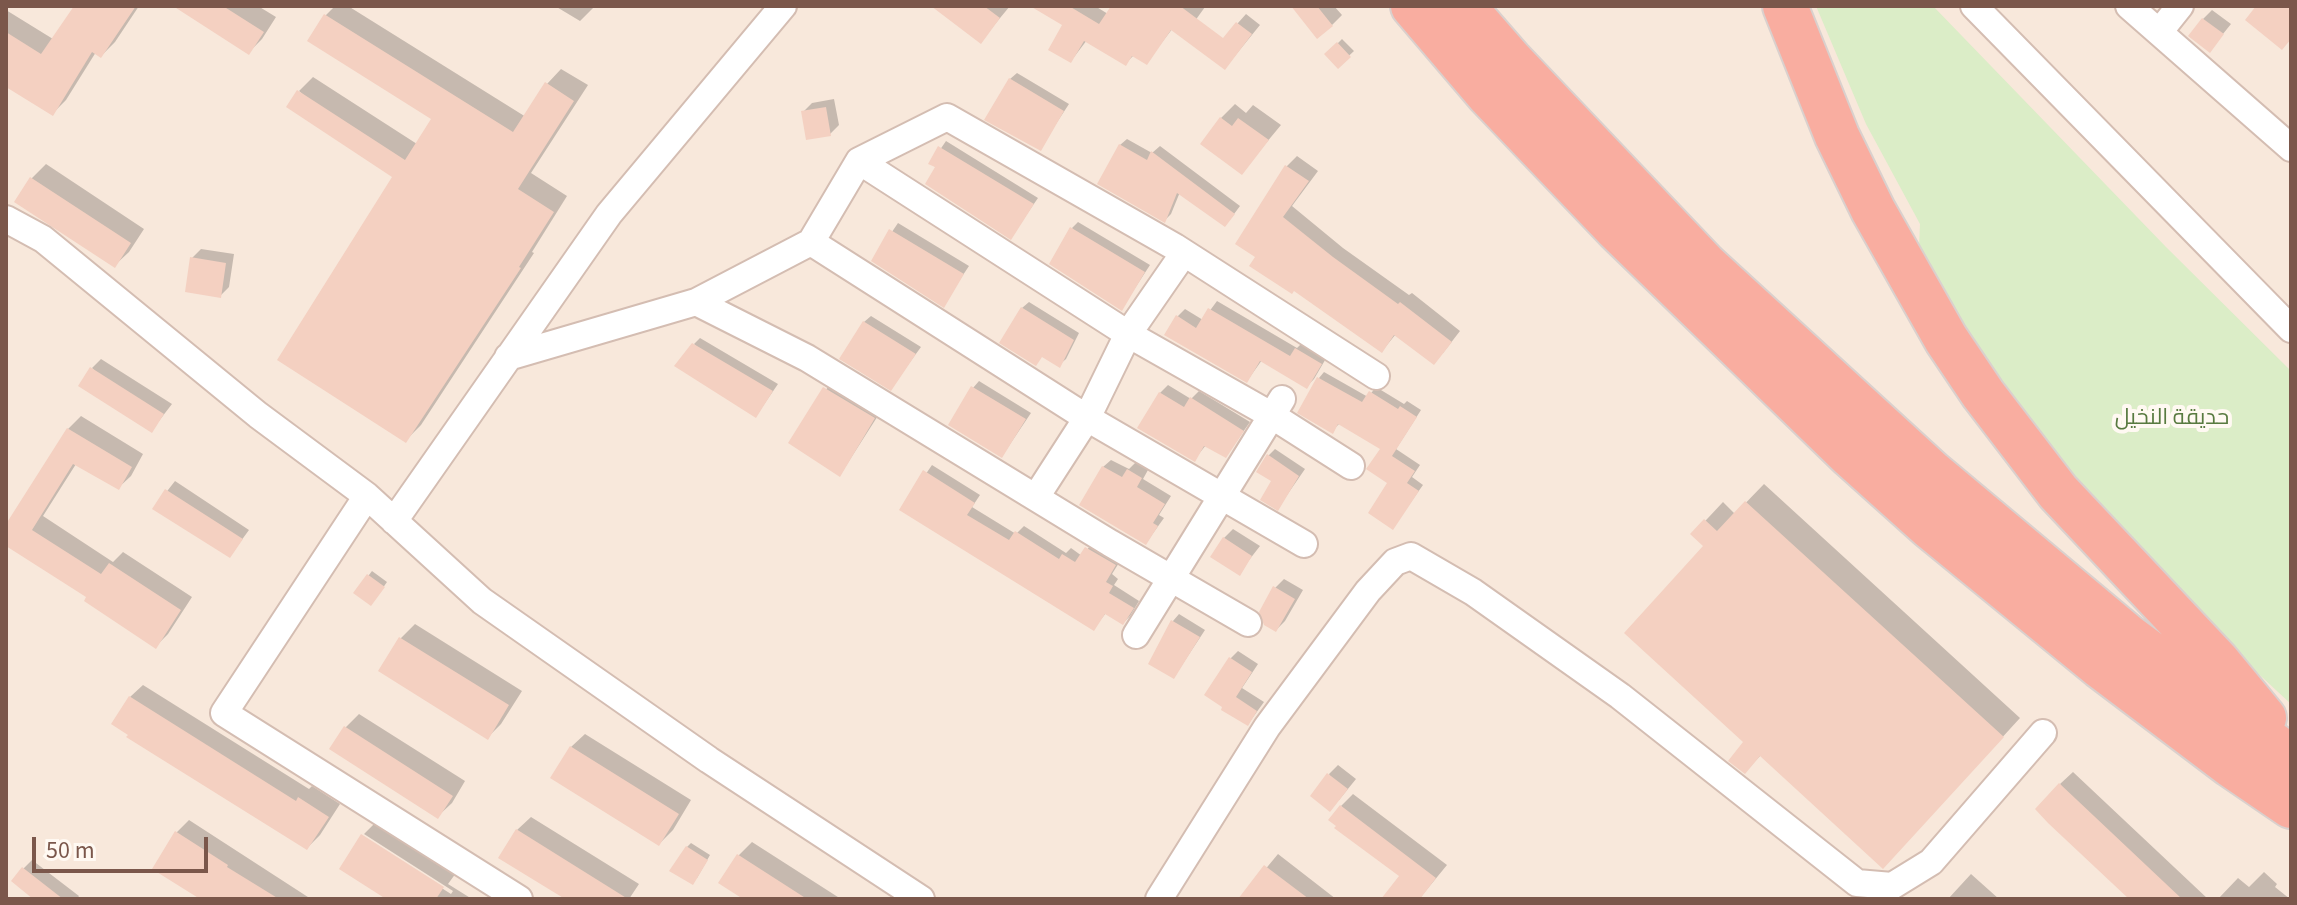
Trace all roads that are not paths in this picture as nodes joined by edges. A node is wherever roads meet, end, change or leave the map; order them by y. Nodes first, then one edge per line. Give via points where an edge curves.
1 (783, 6) edge
2 (1413, 6) edge
3 (1463, 6) edge
4 (1785, 6) edge
5 (1974, 6) edge
6 (2129, 6) edge
7 (2180, 6) edge
8 (2160, 31) junction
9 (2291, 148) edge
10 (859, 161) junction
11 (6, 219) edge
12 (811, 242) junction
13 (1184, 253) junction
14 (696, 302) junction
15 (2291, 329) edge
16 (1128, 334) junction
17 (508, 357) junction
18 (1376, 376) dead end
19 (1276, 407) junction
20 (1087, 418) junction
21 (1351, 466) dead end
22 (367, 496) junction
23 (1036, 497) junction
24 (1221, 497) junction
25 (394, 521) junction
26 (1304, 544) dead end
27 (1171, 578) junction
28 (1248, 623) dead end
29 (1136, 635) dead end
30 (2043, 733) dead end
31 (2291, 751) edge
32 (2291, 758) edge
33 (2291, 806) edge
34 (519, 899) edge
35 (921, 899) edge
36 (1159, 899) edge

1 - 17 street via 609,214
2 - 33 highway via 1488,94 1617,229 1851,456 2100,666
3 - 32 highway via 1705,265 1932,473 2127,636
4 - 31 highway via 1873,210 1983,394 2058,492 2217,661
5 - 15 street
6 - 8 street
7 - 8 street
8 - 9 street
10 - 12 street
10 - 13 street via 947,117
10 - 16 street
11 - 22 street via 43,239 258,415
12 - 14 street
12 - 20 street
13 - 16 street
13 - 18 street
14 - 17 street
14 - 23 street via 807,358
16 - 19 street
16 - 20 street
17 - 25 street
19 - 21 street
19 - 24 street
20 - 23 street
20 - 24 street
22 - 25 street
22 - 34 street via 224,713
23 - 27 street
24 - 26 street
24 - 27 street
25 - 35 street via 482,601 709,760
27 - 28 street
27 - 29 street
30 - 36 street via 1931,862 1892,886 1857,883 1620,696 1473,592 1411,556 1395,562 1368,591 1285,703

